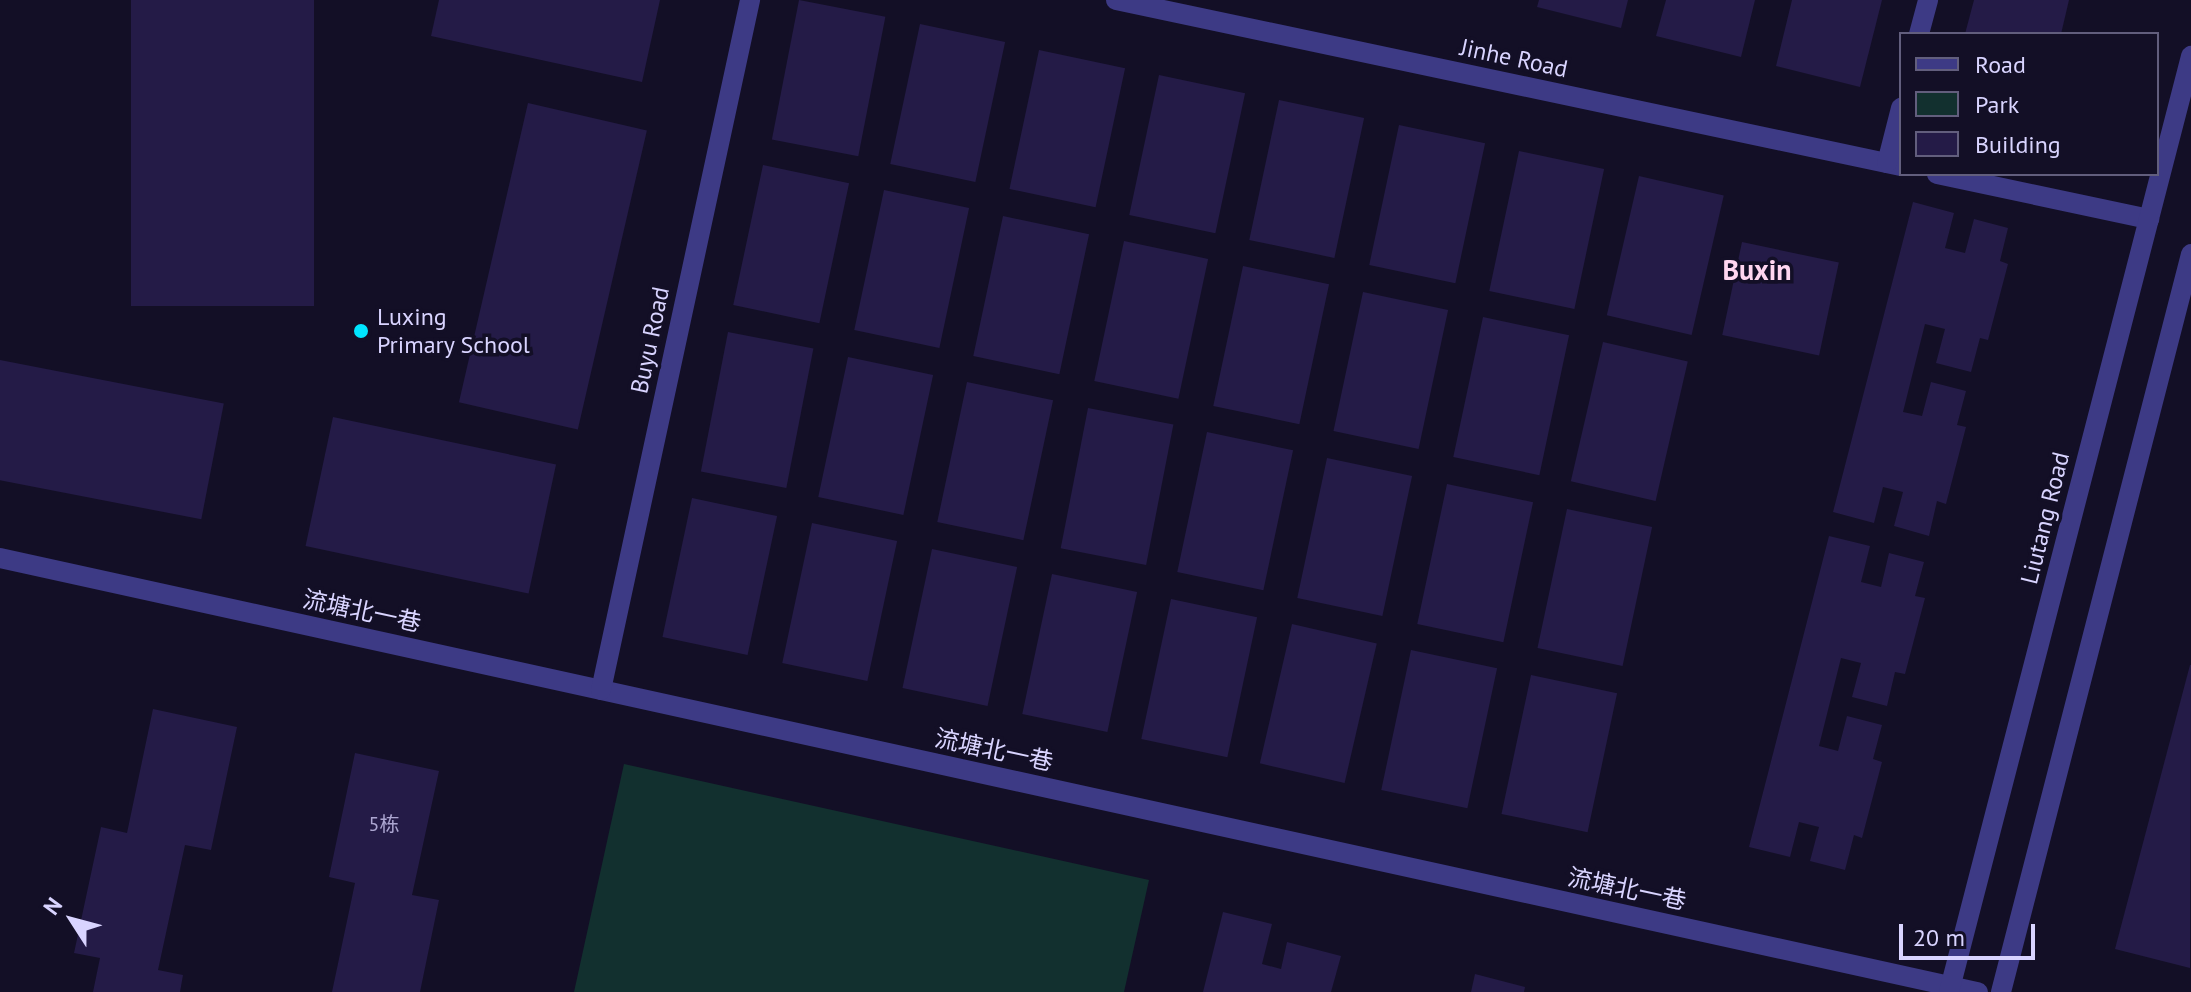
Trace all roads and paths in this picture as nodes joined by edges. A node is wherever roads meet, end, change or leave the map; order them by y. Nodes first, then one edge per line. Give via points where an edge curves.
1 (750, 0) edge
2 (1116, 0) edge
3 (1928, 0) edge
4 (1920, 32) edge
5 (2191, 56) edge
6 (1899, 124) edge
7 (1894, 165) edge
8 (1946, 176) edge
9 (2149, 219) junction
10 (2191, 254) edge
11 (0, 558) edge
12 (601, 690) junction
13 (1950, 989) edge
14 (1978, 992) edge
15 (2001, 992) edge

1 - 12 street, Buyu Road
2 - 7 street, Jinhe Road
3 - 4 street
5 - 9 street, Liutang Road
6 - 7 street
8 - 9 street
9 - 13 street, Liutang Road
10 - 15 street
11 - 12 street, 流塘北一巷
12 - 13 street, 流塘北一巷
13 - 14 street, 流塘北一巷

